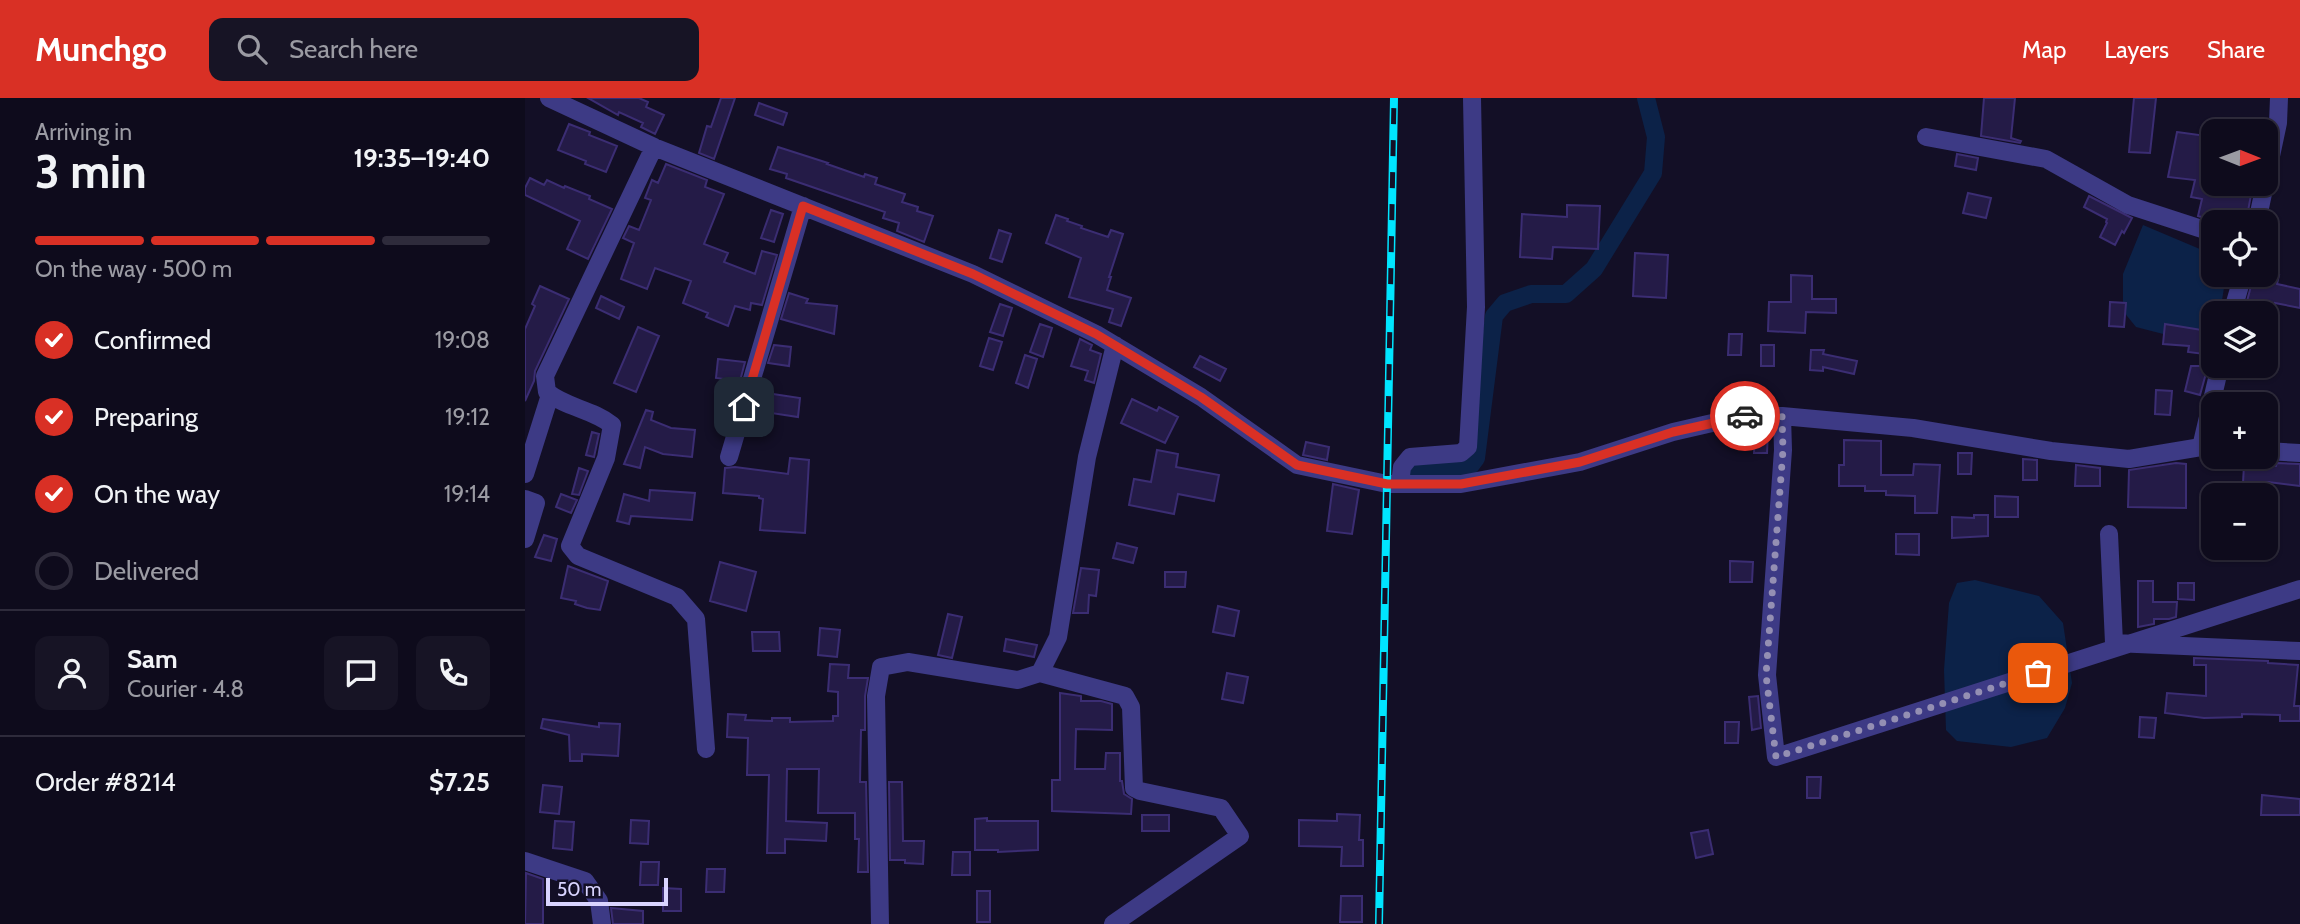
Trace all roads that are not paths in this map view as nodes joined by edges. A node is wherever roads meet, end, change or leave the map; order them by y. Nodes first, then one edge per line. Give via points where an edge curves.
1 (549, 98) edge
2 (1472, 98) edge
3 (2279, 98) edge
4 (1926, 137) dead end
5 (653, 147) junction
6 (803, 206) junction
7 (2260, 210) edge
8 (2201, 229) edge
9 (1115, 345) junction
10 (550, 395) junction
11 (1782, 416) junction
12 (2201, 448) edge
13 (2278, 452) edge
14 (2300, 453) edge
15 (729, 457) dead end
16 (525, 474) edge
17 (1400, 484) junction
18 (525, 499) edge
19 (2109, 534) dead end
20 (525, 539) edge
21 (2300, 589) edge
22 (2300, 651) edge
23 (1040, 673) junction
24 (706, 749) dead end
25 (525, 861) edge
26 (602, 924) edge
27 (880, 924) edge
28 (1113, 924) edge

1 - 5 street
2 - 17 street via 1476,307 1468,447 1461,453 1410,457 1402,467
3 - 7 street
4 - 8 street via 2046,159 2128,205
5 - 6 street
5 - 10 street via 545,376
6 - 9 street via 973,274
6 - 15 street
9 - 17 street via 1201,397 1297,465
9 - 23 street via 1087,457 1058,637
10 - 16 street
10 - 24 street via 612,425 606,458 571,546 578,556 677,597 696,619
11 - 12 street via 1913,428 2129,459
11 - 17 street via 1747,415 1673,432 1580,462 1461,484
11 - 21 street via 1766,675 1776,757
13 - 14 street
18 - 20 street via 536,503
19 - 22 street via 2115,643
23 - 27 street via 1019,680 908,662 881,667 876,696
23 - 28 street via 1125,696 1131,707 1134,788 1221,808 1240,836
25 - 26 street via 585,881 599,901

